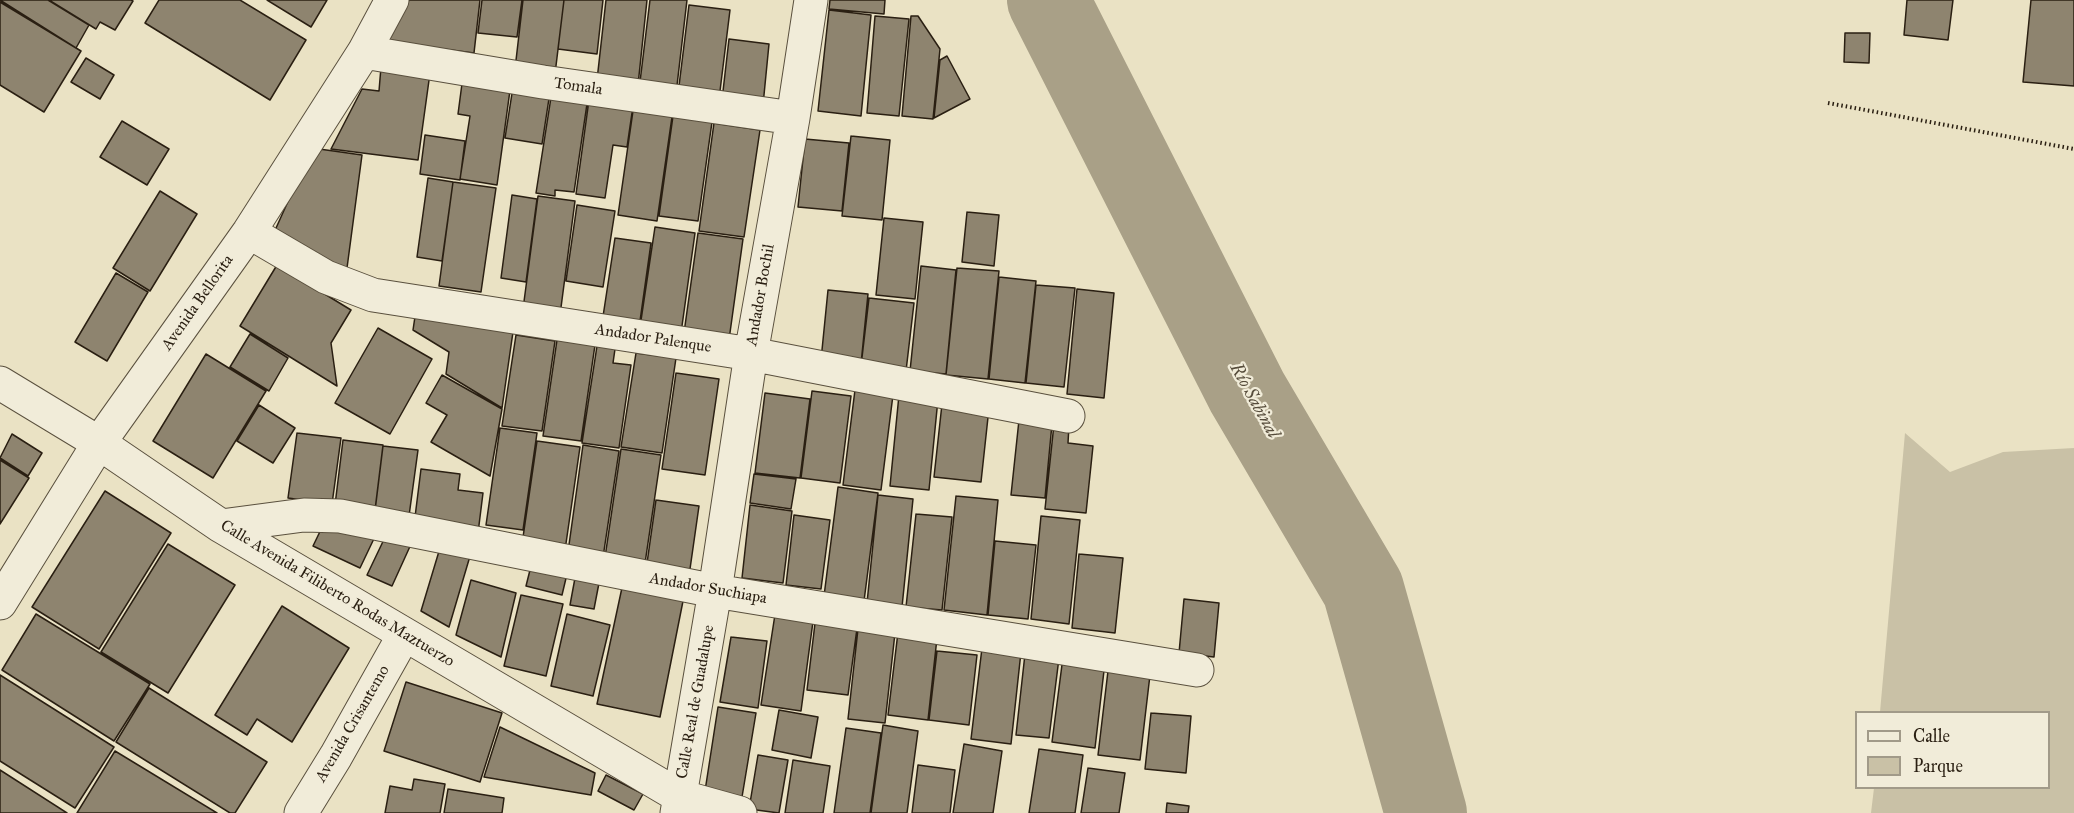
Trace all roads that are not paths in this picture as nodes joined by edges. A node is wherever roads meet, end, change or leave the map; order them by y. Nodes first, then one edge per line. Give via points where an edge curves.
1 (392, 0) edge
2 (811, 0) edge
3 (364, 52) junction
4 (794, 118) junction
5 (249, 232) junction
6 (751, 354) junction
7 (0, 383) edge
8 (1068, 416) dead end
9 (99, 443) junction
10 (221, 526) junction
11 (715, 591) junction
12 (0, 603) edge
13 (404, 635) junction
14 (1197, 670) dead end
15 (678, 805) edge
16 (301, 813) edge
17 (740, 813) edge

1 - 3 street, Avenida Bellorita
2 - 4 street, Andador Bochil
3 - 4 street, Tomala
3 - 5 street, Avenida Bellorita
4 - 6 street, Andador Bochil
5 - 6 street, Andador Palenque via 326,278 373,295
5 - 9 street, Avenida Bellorita
6 - 8 street, Andador Palenque
6 - 11 street, Andador Bochil
7 - 9 street, Calle Avenida Filiberto Rodas Maztuerzo
9 - 10 street, Calle Avenida Filiberto Rodas Maztuerzo
9 - 12 street, Avenida Bellorita
10 - 11 street, Andador Suchiapa via 304,515 340,516
10 - 13 street, Calle Avenida Filiberto Rodas Maztuerzo
11 - 14 street, Andador Suchiapa
11 - 15 street, Calle Real de Guadalupe
13 - 15 street, Calle Avenida Filiberto Rodas Maztuerzo
13 - 16 street, Avenida Crisantemo
15 - 17 street, Calle Avenida Filiberto Rodas Maztuerzo

